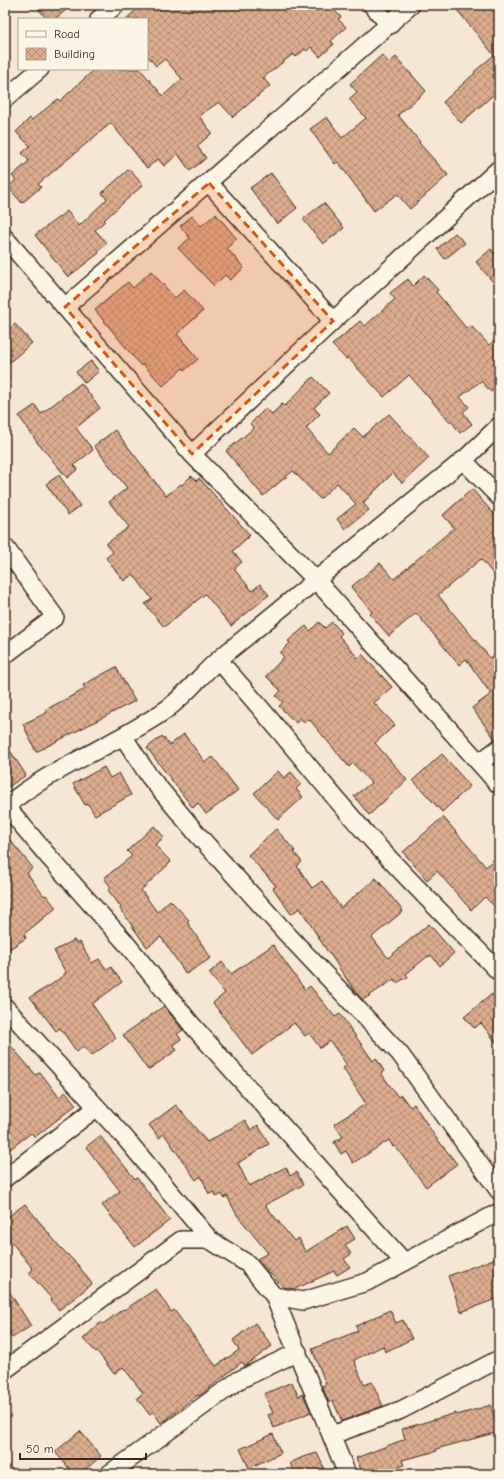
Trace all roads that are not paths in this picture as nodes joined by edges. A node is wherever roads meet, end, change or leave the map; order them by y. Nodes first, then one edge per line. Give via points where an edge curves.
1 (116, 5) edge
2 (372, 5) edge
3 (411, 5) edge
4 (100, 18) edge
5 (390, 25) junction
6 (39, 70) edge
7 (5, 99) edge
8 (499, 169) edge
9 (209, 183) junction
10 (5, 238) edge
11 (65, 307) junction
12 (333, 321) junction
13 (499, 426) edge
14 (192, 454) junction
15 (463, 460) junction
16 (499, 497) edge
17 (5, 547) edge
18 (316, 580) junction
19 (5, 655) edge
20 (218, 660) junction
21 (123, 736) junction
22 (499, 748) edge
23 (479, 762) junction
24 (499, 785) edge
25 (6, 807) edge
26 (499, 972) edge
27 (5, 1007) edge
28 (97, 1107) junction
29 (5, 1178) edge
30 (499, 1191) edge
31 (499, 1212) edge
32 (210, 1240) junction
33 (404, 1262) junction
34 (274, 1296) junction
35 (298, 1352) junction
36 (499, 1360) edge
37 (5, 1370) edge
38 (332, 1435) junction
39 (109, 1474) edge
40 (347, 1474) edge

1 - 4 street
2 - 5 street
3 - 5 street
5 - 9 street
6 - 7 street
8 - 12 street
9 - 11 street
9 - 12 street
10 - 11 street
11 - 14 street
12 - 14 street
13 - 15 street
14 - 18 street
15 - 16 street
15 - 18 street
17 - 19 street via 55,617
18 - 20 street
18 - 23 street
20 - 21 street via 167,708
20 - 26 street via 372,840
21 - 25 street via 39,781
21 - 30 street via 150,776 196,834 400,1054
22 - 23 street
23 - 24 street
25 - 33 street via 125,942 192,1025
27 - 28 street
28 - 29 street
28 - 32 street
31 - 33 street
32 - 34 street via 248,1264
32 - 37 street via 181,1240
33 - 34 street via 366,1282 303,1301
34 - 35 street
35 - 38 street
35 - 39 street via 239,1380
36 - 38 street via 401,1410
38 - 40 street

